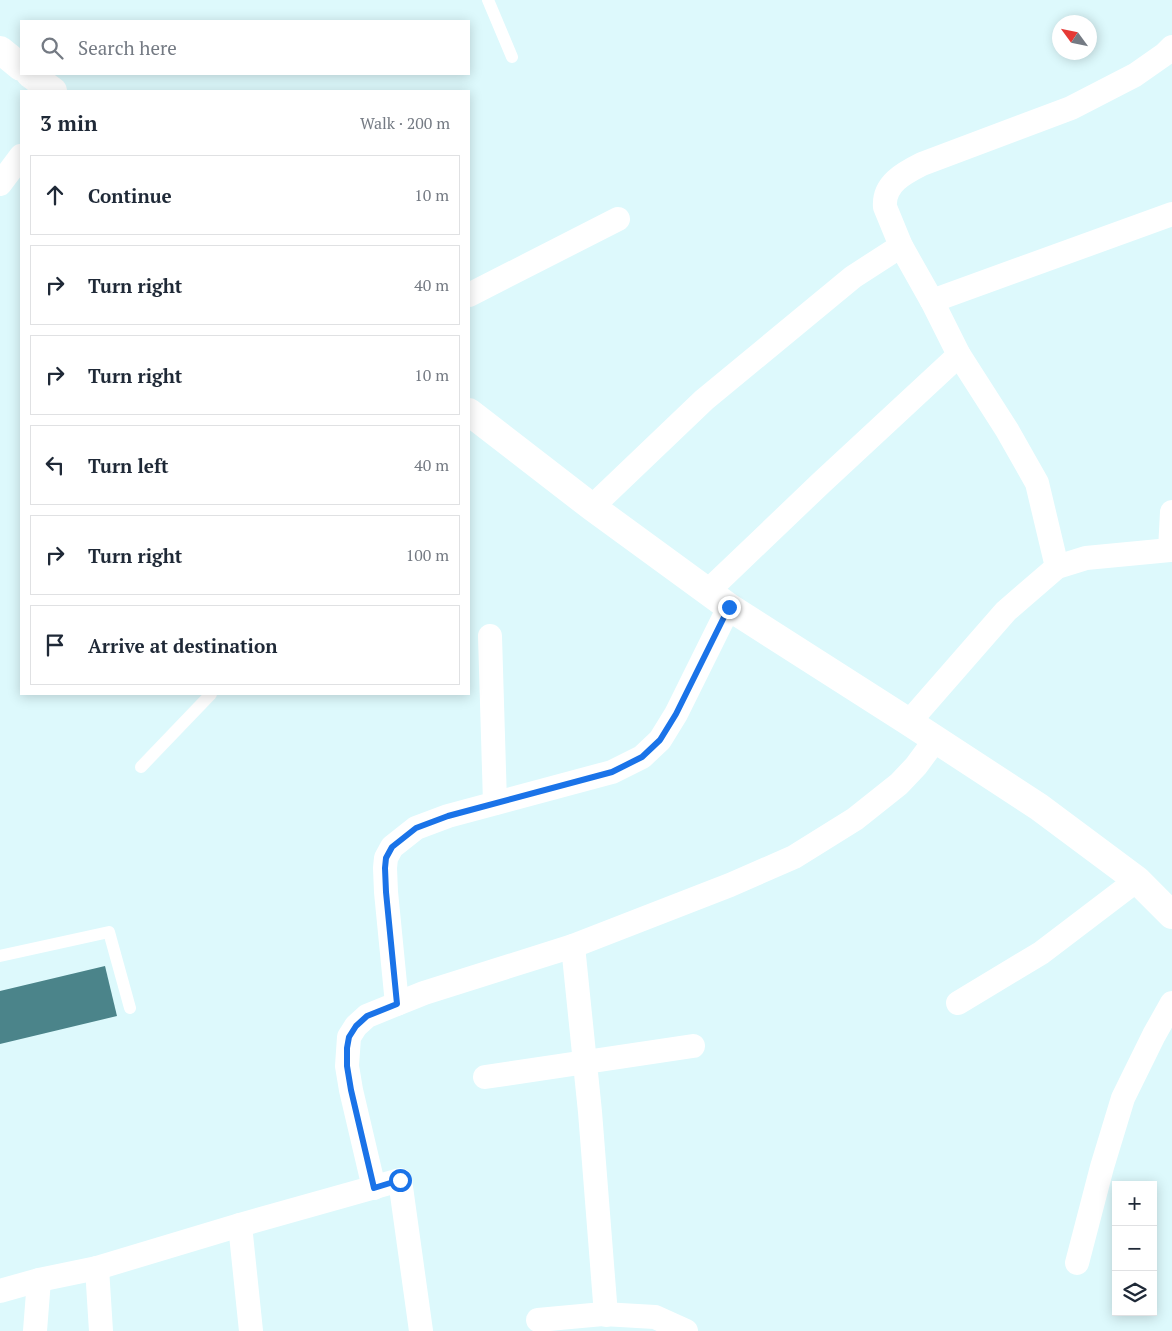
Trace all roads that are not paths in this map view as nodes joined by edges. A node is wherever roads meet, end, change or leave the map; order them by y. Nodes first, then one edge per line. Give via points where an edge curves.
1 (488, 0) edge
2 (1172, 47) edge
3 (0, 50) edge
4 (512, 57) dead end
5 (20, 66) edge
6 (31, 75) edge
7 (52, 90) edge
8 (20, 157) edge
9 (0, 184) edge
10 (1172, 214) edge
11 (618, 219) dead end
12 (901, 246) junction
13 (470, 294) edge
14 (932, 301) junction
15 (959, 355) junction
16 (471, 417) edge
17 (592, 507) junction
18 (1172, 512) edge
19 (1171, 550) edge
20 (1057, 567) junction
21 (708, 591) junction
22 (729, 607) junction
23 (490, 636) dead end
24 (209, 695) edge
25 (909, 722) junction
26 (936, 739) junction
27 (141, 767) dead end
28 (495, 803) junction
29 (1137, 880) junction
30 (1172, 915) edge
31 (572, 946) junction
32 (0, 956) edge
33 (1172, 1003) edge
34 (397, 1004) junction
35 (958, 1004) dead end
36 (130, 1008) dead end
37 (693, 1046) dead end
38 (584, 1062) junction
39 (485, 1077) dead end
40 (374, 1188) junction
41 (240, 1225) junction
42 (1077, 1263) dead end
43 (97, 1268) junction
44 (39, 1280) junction
45 (0, 1291) edge
46 (606, 1314) junction
47 (538, 1320) dead end
48 (35, 1331) edge
49 (101, 1331) edge
50 (252, 1331) edge
51 (421, 1331) edge
52 (686, 1331) edge

1 - 4 lane
2 - 12 street via 1135,75 1071,108 943,155 904,173 888,190 885,202
3 - 5 street
6 - 7 street
8 - 9 street
10 - 14 street
11 - 13 street
12 - 14 street
12 - 17 street via 852,277 704,400
14 - 15 street
15 - 20 street via 1037,483
15 - 21 street
16 - 17 street
17 - 21 street
18 - 19 street
19 - 20 street via 1086,558
20 - 25 street via 1006,611
21 - 22 street
22 - 25 street
22 - 28 street via 676,714 660,740 642,757 612,772
23 - 28 street
24 - 27 lane
25 - 26 street
26 - 29 street via 1039,807
26 - 31 street via 899,784 855,820 794,857
28 - 34 street via 416,828 392,847 386,858 386,892
29 - 30 street
29 - 35 street via 1041,953
31 - 34 street
31 - 38 street
32 - 36 lane via 109,932
33 - 42 street via 1123,1098
34 - 40 street via 367,1016 349,1037 347,1048 351,1090
37 - 38 street
38 - 39 street
38 - 46 street
40 - 41 street
40 - 51 street via 400,1180
41 - 43 street
41 - 50 street
43 - 44 street
43 - 49 street
44 - 45 street
44 - 48 street
46 - 47 street
46 - 52 street via 655,1317

